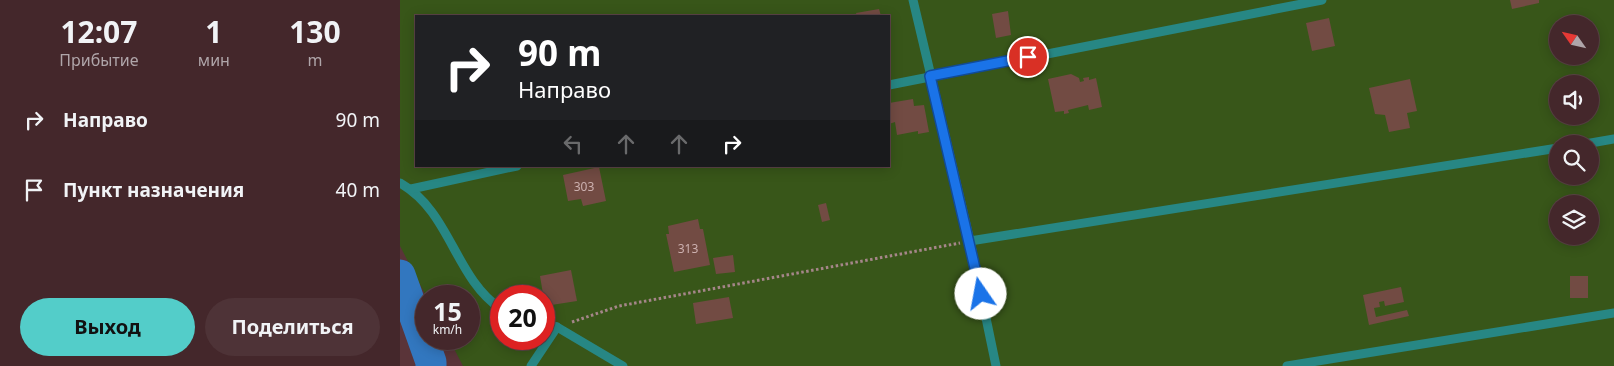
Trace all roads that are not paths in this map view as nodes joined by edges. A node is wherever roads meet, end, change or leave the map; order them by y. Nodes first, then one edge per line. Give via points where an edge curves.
1 (913, 0) edge
2 (1322, 0) edge
3 (930, 76) junction
4 (890, 85) edge
5 (1614, 139) edge
6 (1599, 142) edge
7 (1549, 149) edge
8 (513, 167) edge
9 (400, 183) edge
10 (412, 190) junction
11 (970, 241) junction
12 (490, 302) edge
13 (1614, 313) edge
14 (557, 327) joint
15 (531, 366) edge
16 (623, 366) edge
17 (996, 366) edge
18 (1287, 366) edge

1 - 3 lane
2 - 3 lane
3 - 4 lane
3 - 11 lane
5 - 6 lane
7 - 11 lane
8 - 10 lane
9 - 10 lane
10 - 12 lane via 439,220 465,270
11 - 17 lane
13 - 18 lane
14 - 15 lane
14 - 16 lane

